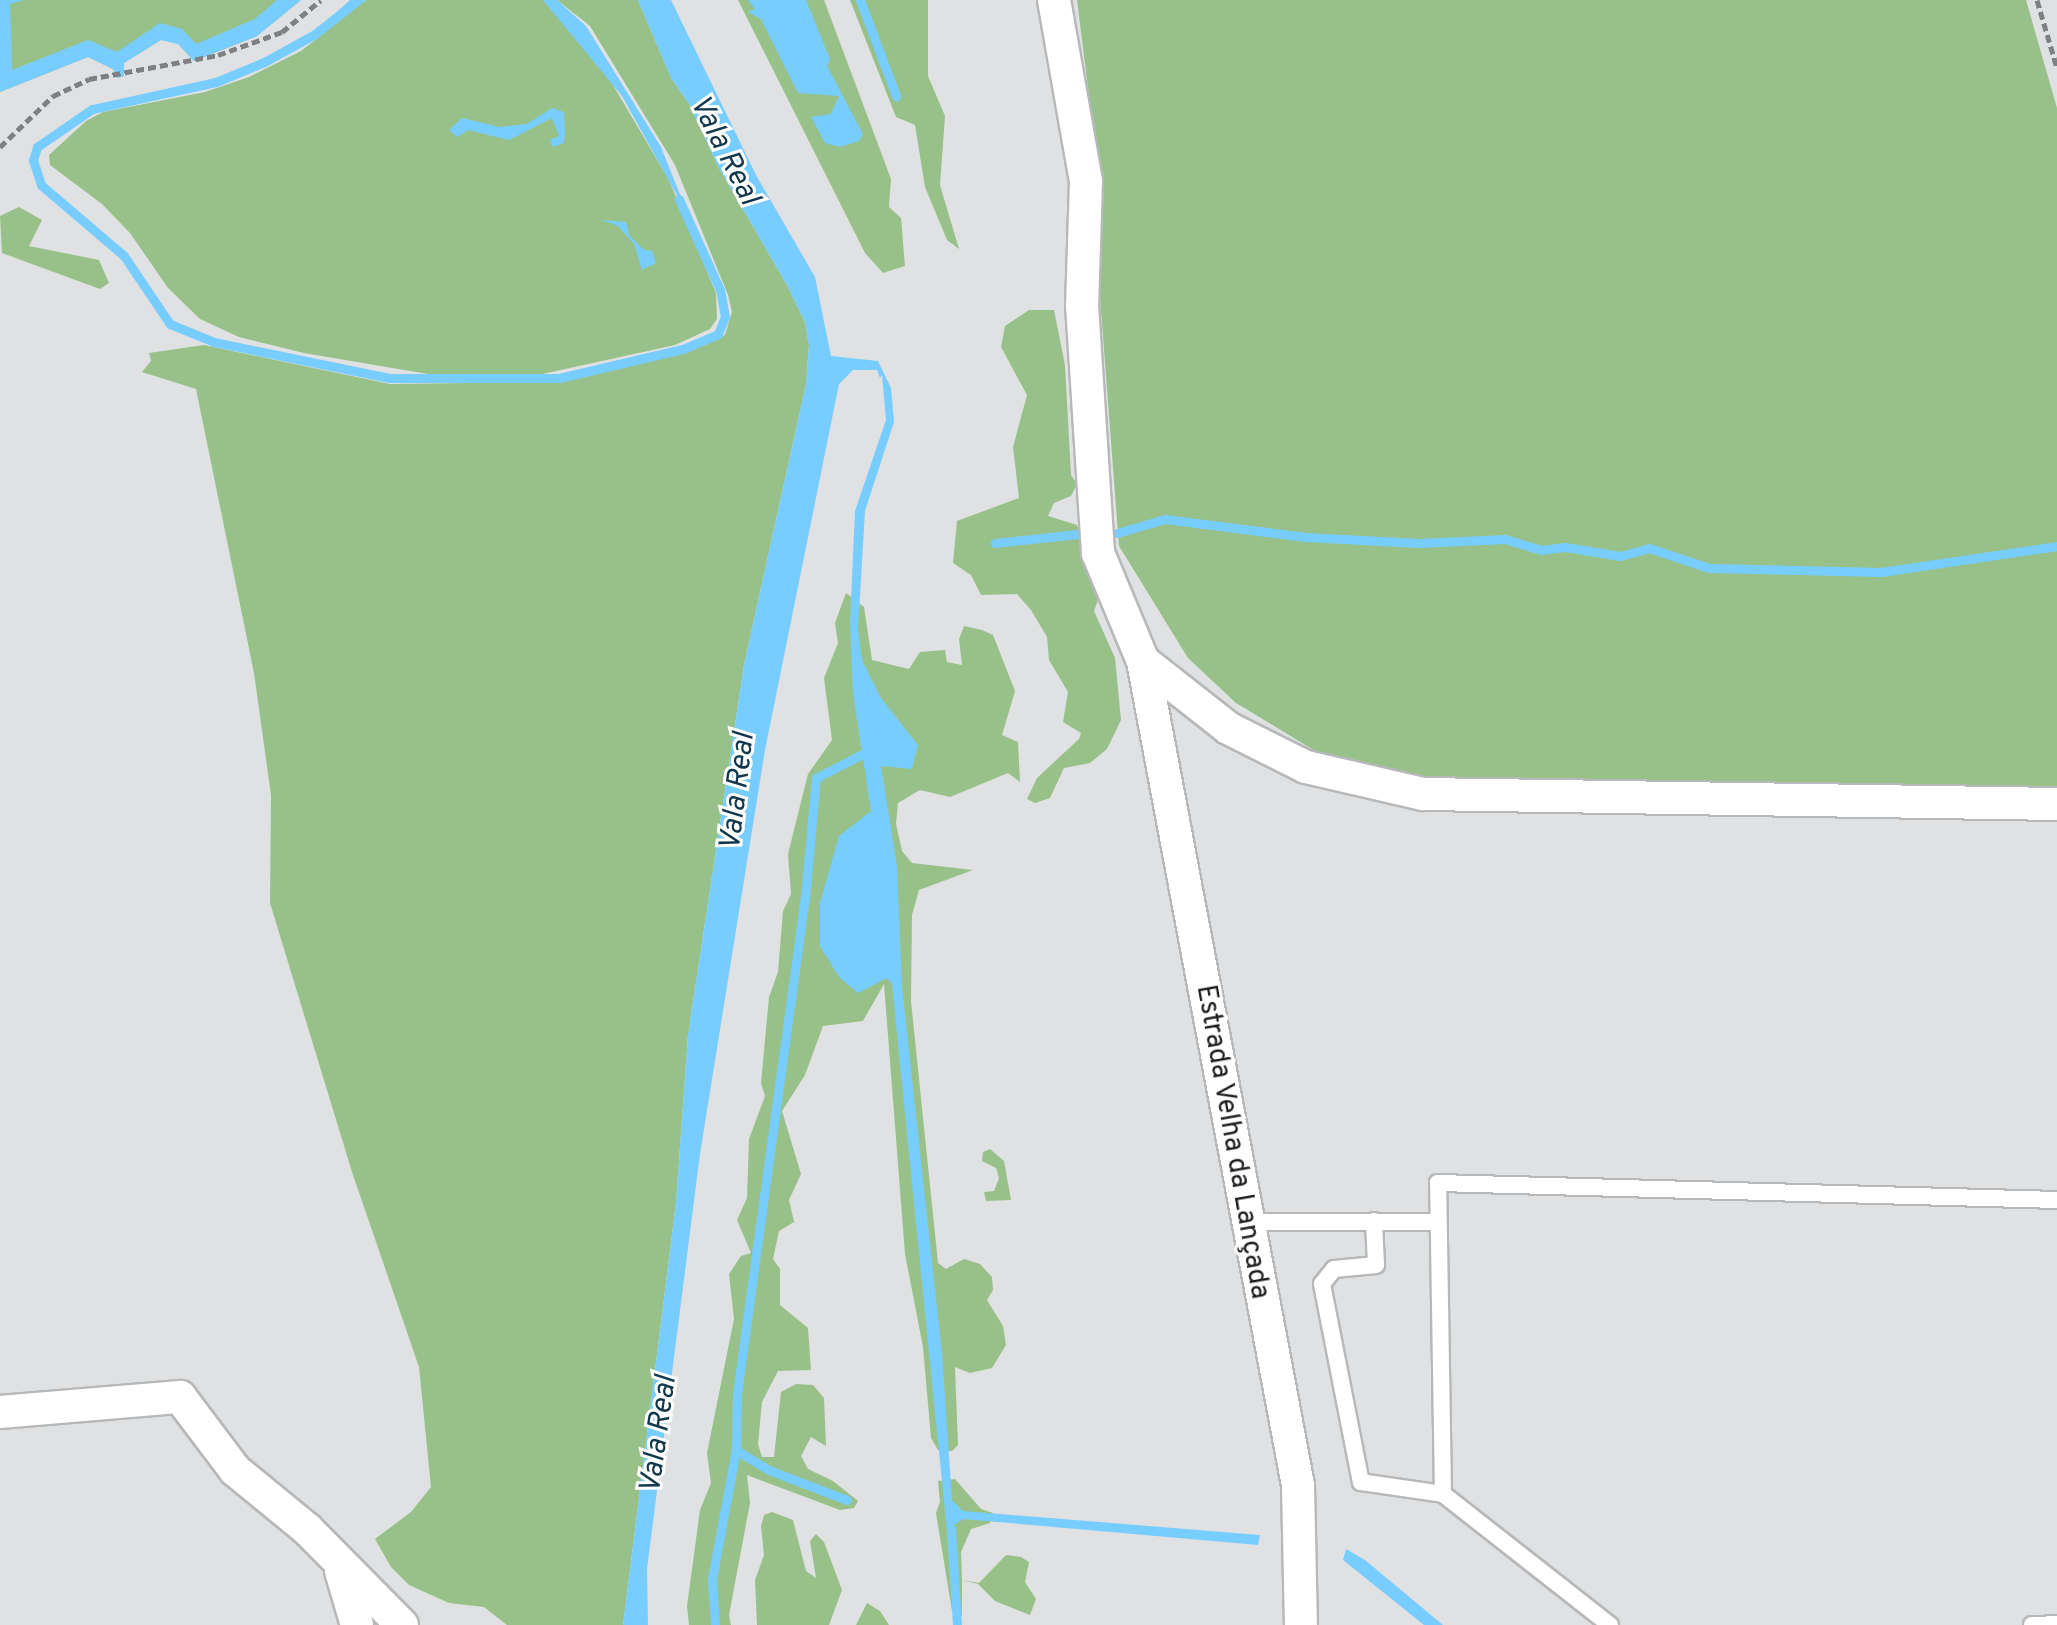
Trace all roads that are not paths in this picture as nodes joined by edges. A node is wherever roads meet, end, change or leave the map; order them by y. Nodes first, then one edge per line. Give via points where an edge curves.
1 (1054, 0) edge
2 (1143, 661) junction
3 (2057, 804) edge
4 (2057, 1200) edge
5 (1374, 1221) junction
6 (1246, 1222) junction
7 (1437, 1222) junction
8 (0, 1412) edge
9 (1443, 1494) junction
10 (335, 1557) junction
11 (2057, 1624) edge
12 (357, 1625) edge
13 (402, 1625) edge
14 (1301, 1625) edge
15 (1610, 1625) edge
16 (2032, 1625) edge

1 - 2 street, Estrada Velha da Lançada via 1086,181 1082,305 1098,553
2 - 3 street via 1228,728 1306,767 1423,794
2 - 6 street, Estrada Velha da Lançada
4 - 7 lane via 1438,1183
5 - 6 lane
5 - 7 lane
5 - 9 lane via 1376,1265 1334,1269 1322,1284 1361,1482
6 - 14 street, Estrada Velha da Lançada via 1298,1485
7 - 9 lane
8 - 10 street via 180,1397 235,1470
9 - 15 lane
10 - 12 street
10 - 13 street
11 - 16 lane

